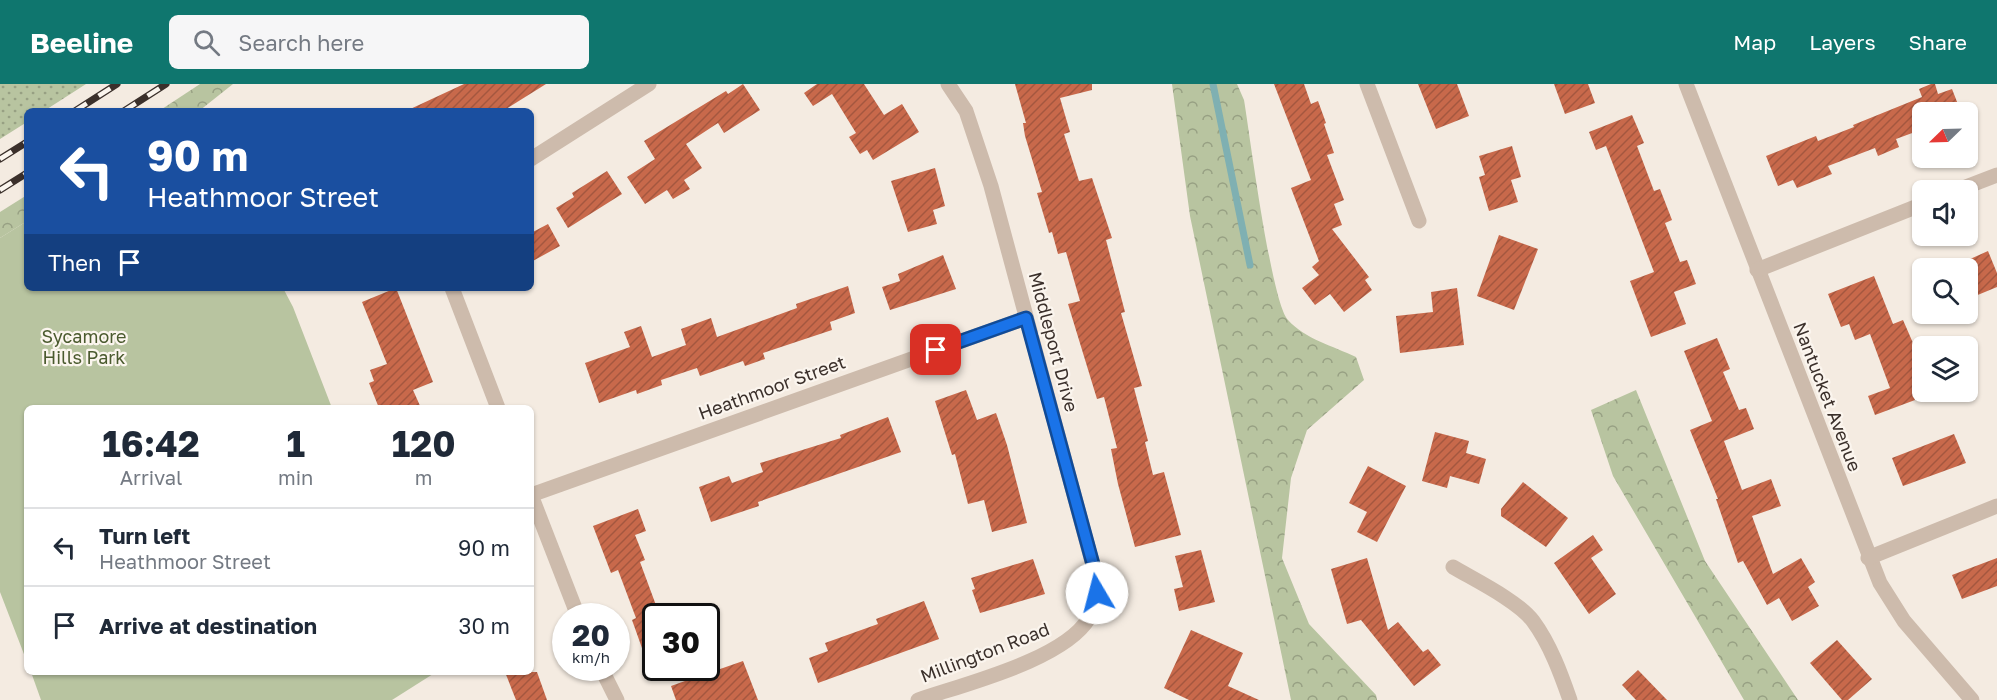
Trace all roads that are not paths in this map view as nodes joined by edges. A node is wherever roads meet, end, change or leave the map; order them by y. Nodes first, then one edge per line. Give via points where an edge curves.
1 (649, 84) edge
2 (948, 84) edge
3 (1367, 84) edge
4 (1686, 84) edge
5 (534, 157) edge
6 (1997, 175) edge
7 (1978, 182) edge
8 (1912, 208) edge
9 (1419, 220) dead end
10 (1757, 270) junction
11 (453, 291) edge
12 (1026, 318) junction
13 (497, 405) edge
14 (534, 494) edge
15 (534, 503) edge
16 (1997, 506) edge
17 (1868, 558) junction
18 (1453, 567) dead end
19 (573, 603) edge
20 (1090, 617) joint
21 (608, 681) edge
22 (617, 700) edge
23 (918, 700) edge
24 (1570, 700) edge
25 (1972, 700) edge

1 - 5 street
2 - 12 street, Middleport Drive via 966,111 991,186
3 - 9 street
4 - 10 street, Nantucket Avenue
6 - 7 street
8 - 10 street
10 - 17 street, Nantucket Avenue
11 - 13 street
12 - 14 street, Heathmoor Street
12 - 20 street, Middleport Drive via 1094,568 1097,593
15 - 19 street
16 - 17 street
17 - 25 street, Nantucket Avenue via 1904,621
18 - 24 street via 1490,588 1532,620 1559,668
20 - 23 street, Millington Road via 1072,640 1047,654
21 - 22 street

